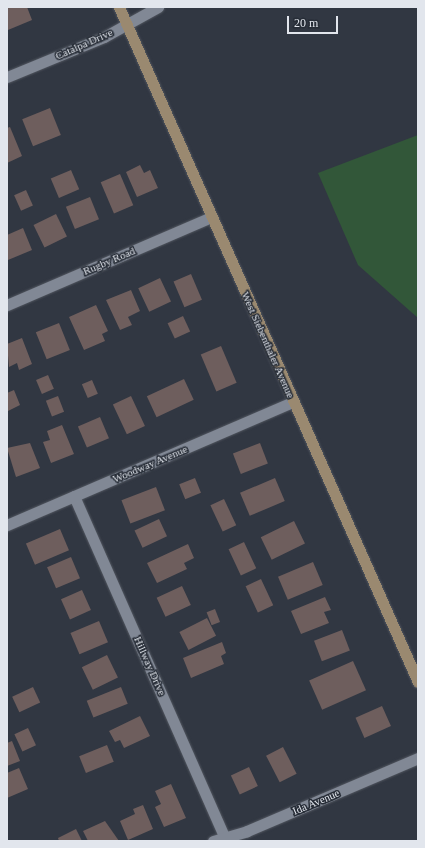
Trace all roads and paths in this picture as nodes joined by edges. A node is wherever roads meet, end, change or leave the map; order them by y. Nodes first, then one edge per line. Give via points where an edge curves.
1 (119, 7) edge
2 (158, 7) edge
3 (126, 23) junction
4 (7, 77) edge
5 (211, 217) junction
6 (7, 305) edge
7 (293, 402) junction
8 (74, 496) junction
9 (7, 525) edge
10 (418, 682) edge
11 (418, 758) edge
12 (224, 836) junction
13 (213, 841) edge

1 - 3 main road, West Siebenthaler Avenue
2 - 3 street, Catalpa Drive
3 - 4 street, Catalpa Drive via 104,37
3 - 5 main road, West Siebenthaler Avenue
5 - 6 street, Rugby Road
5 - 7 main road, West Siebenthaler Avenue
7 - 8 street, Woodway Avenue
7 - 10 main road, West Siebenthaler Avenue
8 - 9 street, Woodway Avenue
8 - 12 street, Hillway Drive
11 - 12 street, Ida Avenue via 247,831
12 - 13 street, Ida Avenue

